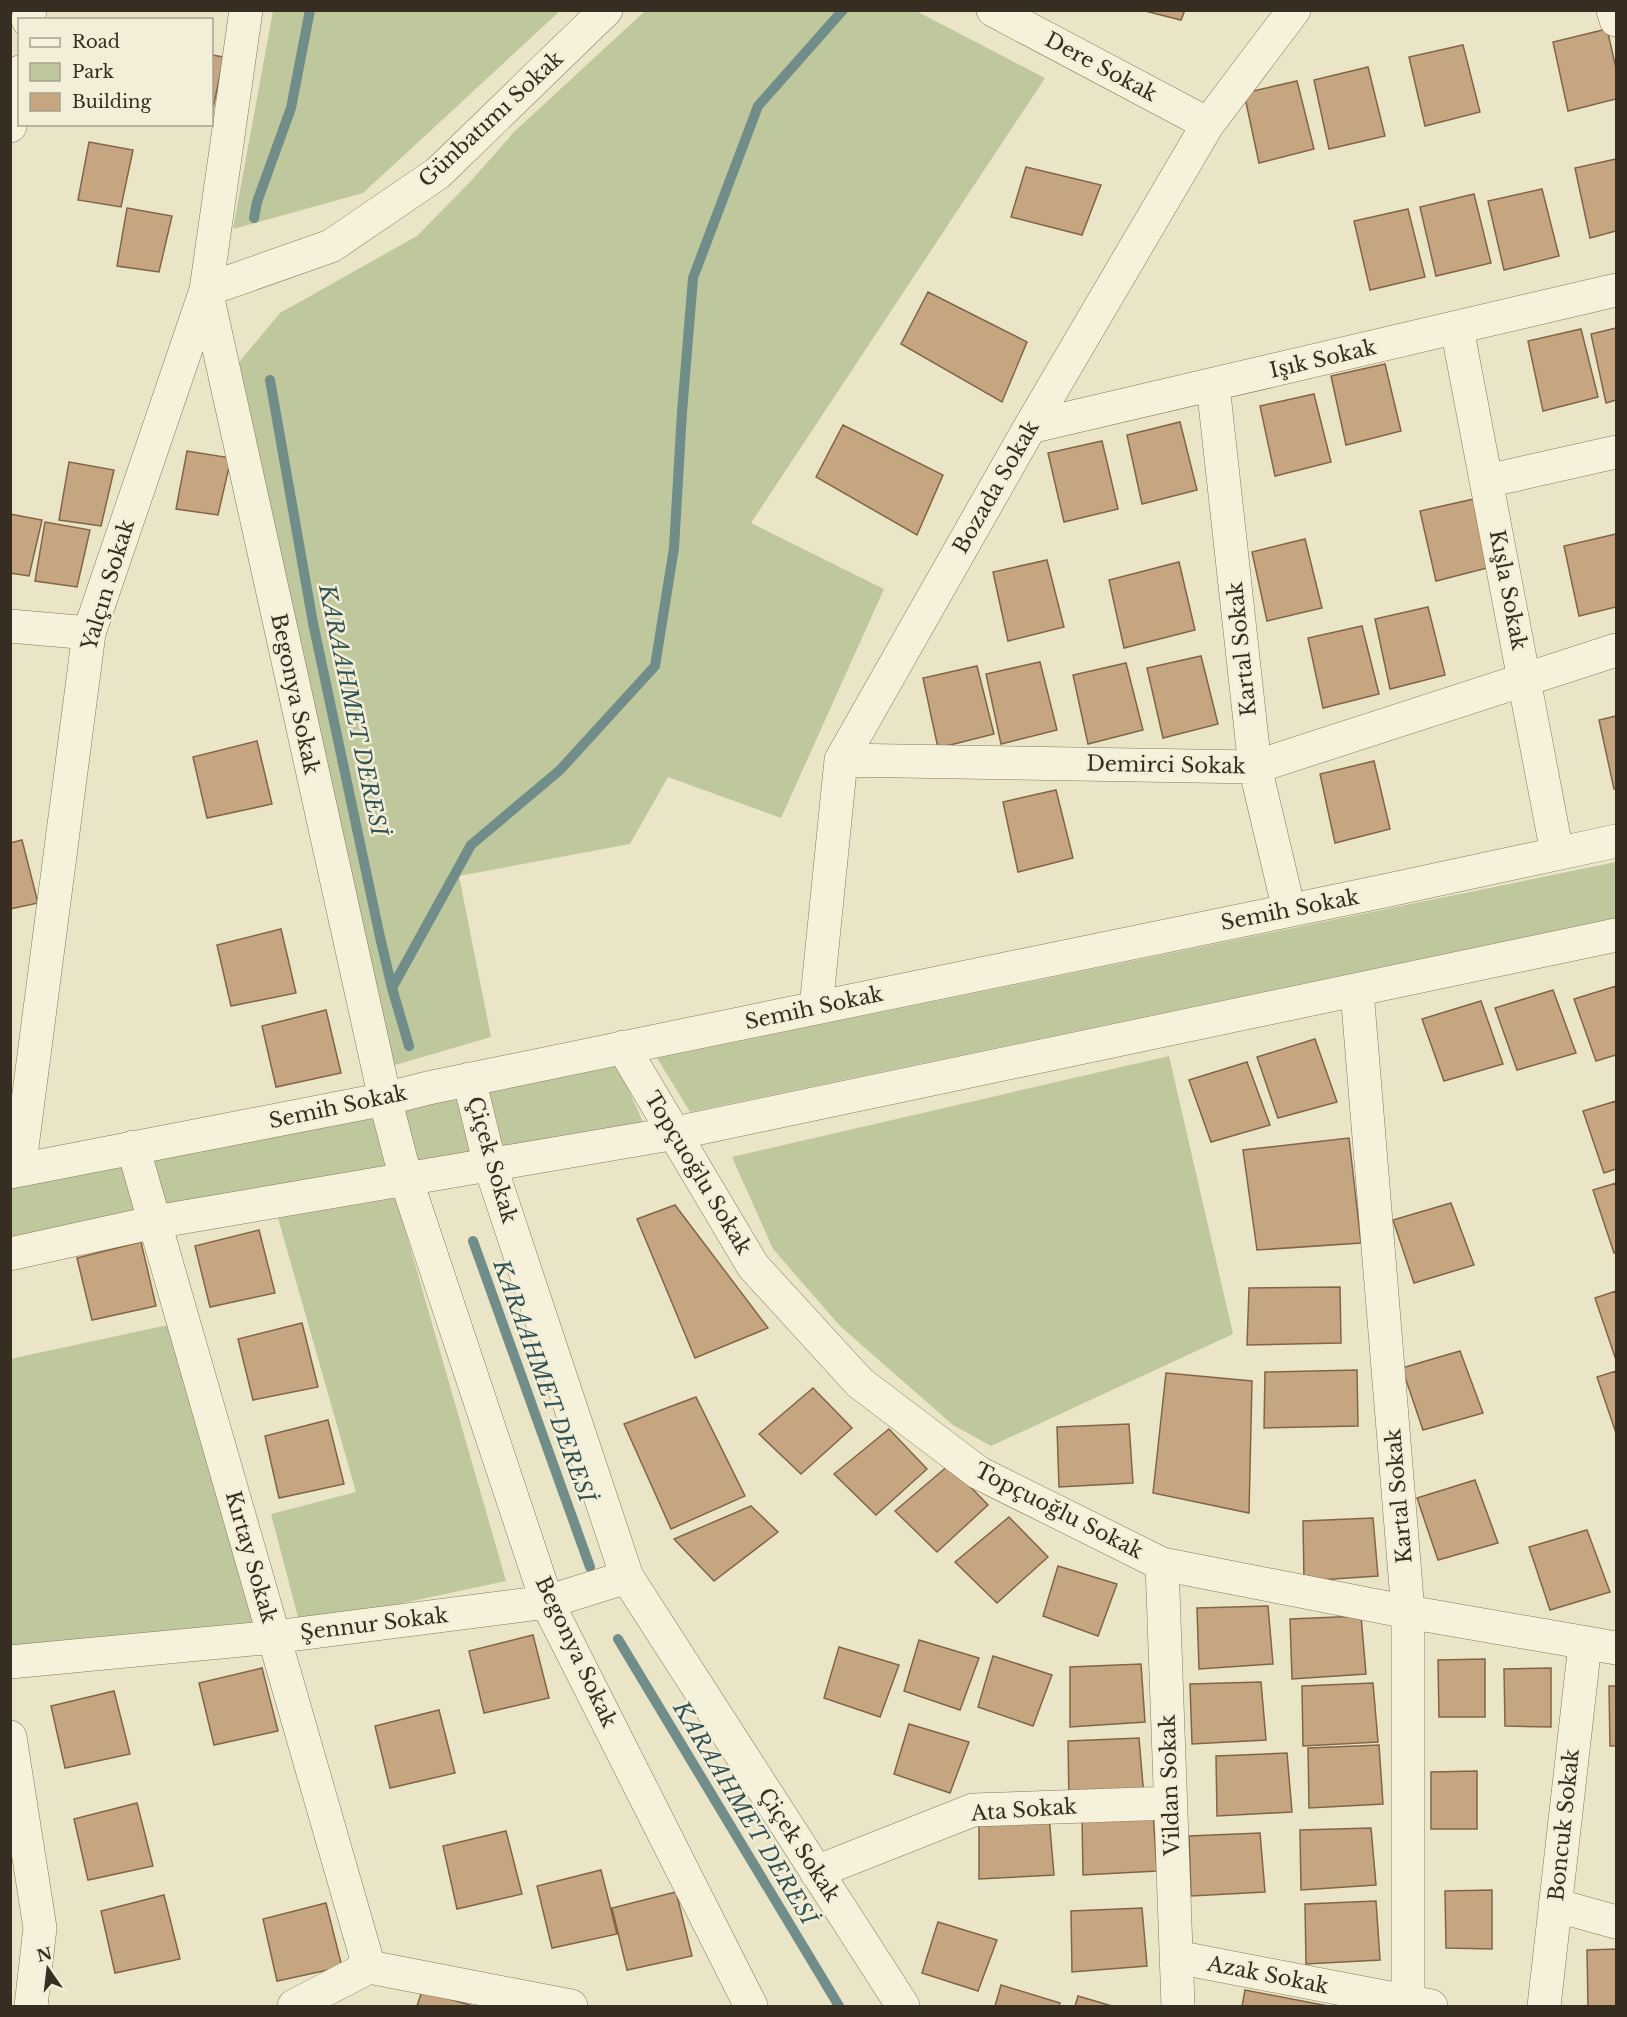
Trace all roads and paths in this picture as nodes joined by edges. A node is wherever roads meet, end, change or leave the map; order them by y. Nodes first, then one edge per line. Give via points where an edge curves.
1 (246, 10) edge
2 (606, 10) edge
3 (993, 10) edge
4 (1294, 10) edge
5 (1613, 10) edge
6 (1617, 20) edge
7 (18, 83) edge
8 (1208, 124) junction
9 (10, 126) edge
10 (206, 290) junction
11 (1617, 290) edge
12 (1457, 328) junction
13 (1213, 385) junction
14 (1030, 427) junction
15 (1617, 452) edge
16 (1487, 481) junction
17 (10, 626) edge
18 (89, 633) junction
19 (1617, 650) edge
20 (1525, 680) junction
21 (841, 760) junction
22 (1255, 767) junction
23 (1617, 841) edge
24 (1557, 853) junction
25 (1289, 910) junction
26 (1617, 935) edge
27 (1357, 991) junction
28 (816, 1008) junction
29 (623, 1047) junction
30 (469, 1079) junction
31 (428, 1088) junction
32 (385, 1099) junction
33 (481, 1123) junction
34 (676, 1133) junction
35 (397, 1143) junction
36 (133, 1148) junction
37 (490, 1165) junction
38 (15, 1171) edge
39 (447, 1173) junction
40 (406, 1179) junction
41 (155, 1222) junction
42 (10, 1254) edge
43 (1162, 1564) junction
44 (627, 1577) junction
45 (547, 1602) junction
46 (1408, 1612) junction
47 (274, 1637) junction
48 (1585, 1644) junction
49 (1617, 1648) edge
50 (10, 1662) edge
51 (10, 1737) edge
52 (1170, 1803) junction
53 (816, 1872) junction
54 (1556, 1905) junction
55 (1617, 1922) edge
56 (1176, 1957) junction
57 (369, 1967) junction
58 (1420, 2004) edge
59 (31, 2007) edge
60 (294, 2007) edge
61 (571, 2007) edge
62 (751, 2007) edge
63 (903, 2007) edge
64 (1178, 2007) edge
65 (1544, 2007) edge

1 - 10 street, Yalçın Sokak
2 - 10 street, Günbatımı Sokak via 438,173 331,246
3 - 8 street, Dere Sokak
4 - 8 street, Bozada Sokak
5 - 6 street
7 - 9 street
8 - 14 street, Bozada Sokak
10 - 18 street, Yalçın Sokak
10 - 32 street, Begonya Sokak
11 - 12 street, Işık Sokak
12 - 13 street, Işık Sokak
12 - 16 street, Kışla Sokak
13 - 14 street, Işık Sokak
13 - 22 street, Kartal Sokak
14 - 21 street, Bozada Sokak
15 - 16 street
16 - 20 street, Kışla Sokak
17 - 18 street
18 - 38 street, Yalçın Sokak
19 - 20 street, Demirci Sokak
20 - 22 street, Demirci Sokak
20 - 24 street, Kışla Sokak
21 - 22 street, Demirci Sokak
21 - 28 street, Bozada Sokak
22 - 25 street, Kartal Sokak
23 - 24 street, Semih Sokak
24 - 25 street, Semih Sokak
25 - 28 street, Semih Sokak
26 - 27 street
27 - 34 street
27 - 46 street, Kartal Sokak
28 - 29 street, Semih Sokak
29 - 30 street, Semih Sokak
29 - 34 street, Topçuoğlu Sokak
30 - 31 street, Semih Sokak
30 - 33 street, Çiçek Sokak
31 - 32 street, Semih Sokak
31 - 33 street via 452,1088 462,1094 472,1102
31 - 35 street via 417,1092 400,1109 396,1120
32 - 35 street, Begonya Sokak
32 - 36 street, Semih Sokak
33 - 37 street, Çiçek Sokak
33 - 39 street via 482,1137 470,1160
34 - 37 street
34 - 43 street, Topçuoğlu Sokak via 753,1266 860,1383 979,1473
35 - 39 street via 411,1164 422,1170
35 - 40 street, Begonya Sokak
36 - 38 street, Semih Sokak
36 - 41 street, Kırtay Sokak
37 - 39 street
37 - 44 street, Çiçek Sokak
39 - 40 street
40 - 41 street
40 - 45 street, Begonya Sokak
41 - 42 street
41 - 47 street, Kırtay Sokak
43 - 46 street, Topçuoğlu Sokak
43 - 52 street, Vildan Sokak
44 - 45 street, Şennur Sokak
44 - 53 street, Çiçek Sokak
45 - 47 street, Şennur Sokak
45 - 62 street, Begonya Sokak
46 - 48 street, Topçuoğlu Sokak
46 - 58 street, Kartal Sokak
47 - 50 street, Şennur Sokak
47 - 57 street, Kırtay Sokak
48 - 49 street, Topçuoğlu Sokak
48 - 54 street, Boncuk Sokak
51 - 59 street via 40,1928
52 - 53 street, Ata Sokak via 973,1810
52 - 56 street, Vildan Sokak
53 - 63 street, Çiçek Sokak
54 - 55 street
54 - 65 street, Boncuk Sokak
56 - 58 street, Azak Sokak
56 - 64 street, Vildan Sokak
57 - 60 street
57 - 61 street

